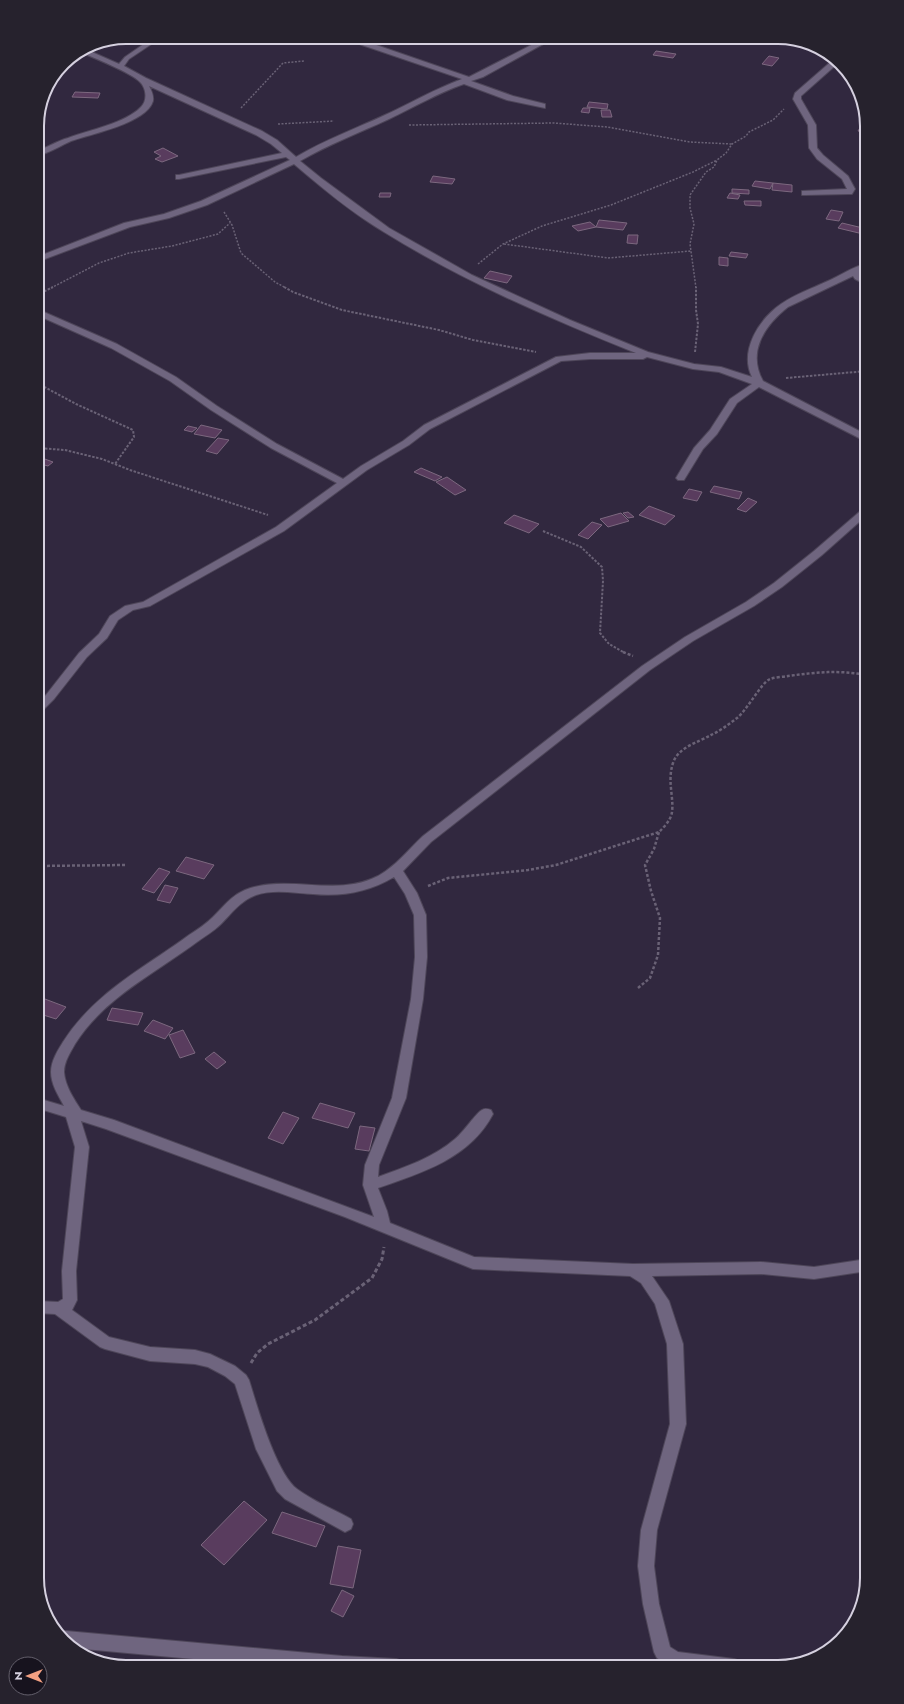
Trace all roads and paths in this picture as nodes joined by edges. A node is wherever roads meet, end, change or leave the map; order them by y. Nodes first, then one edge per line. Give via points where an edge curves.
1 (148, 44) edge
2 (364, 44) edge
3 (539, 44) edge
4 (89, 53) edge
5 (304, 61) dead end
6 (833, 65) edge
7 (120, 67) junction
8 (143, 80) junction
9 (467, 80) junction
10 (797, 99) junction
11 (542, 106) dead end
12 (229, 119) junction
13 (336, 121) dead end
14 (374, 122) junction
15 (276, 125) dead end
16 (732, 144) junction
17 (44, 151) edge
18 (291, 157) junction
19 (717, 160) junction
20 (179, 177) dead end
21 (805, 193) dead end
22 (216, 198) junction
23 (230, 223) junction
24 (503, 244) junction
25 (690, 251) junction
26 (44, 257) edge
27 (860, 269) edge
28 (854, 271) junction
29 (469, 277) junction
30 (860, 278) edge
31 (44, 291) edge
32 (44, 315) edge
33 (656, 356) junction
34 (570, 357) junction
35 (693, 366) junction
36 (860, 372) edge
37 (759, 383) junction
38 (44, 387) edge
39 (860, 435) edge
40 (44, 449) edge
41 (115, 464) junction
42 (681, 478) dead end
43 (343, 483) junction
44 (860, 516) edge
45 (290, 522) junction
46 (543, 531) dead end
47 (652, 665) junction
48 (860, 674) edge
49 (44, 703) edge
50 (659, 832) junction
51 (125, 865) dead end
52 (44, 866) edge
53 (396, 869) junction
54 (411, 893) junction
55 (638, 988) dead end
56 (44, 1105) edge
57 (74, 1114) junction
58 (486, 1114) dead end
59 (370, 1185) junction
60 (387, 1227) junction
61 (860, 1266) edge
62 (633, 1270) junction
63 (44, 1307) edge
64 (58, 1308) junction
65 (241, 1380) junction
66 (346, 1524) dead end
67 (72, 1640) edge
68 (298, 1660) edge
69 (676, 1660) edge

1 - 7 street via 127,58
2 - 9 street
3 - 9 street
4 - 7 street
5 - 12 path via 279,66
6 - 10 street via 802,91
7 - 8 street
8 - 12 street
8 - 17 street via 148,91 148,104 136,114
9 - 11 street via 510,98
9 - 14 street
10 - 16 path via 772,120
10 - 21 street via 812,125 813,148 846,178 851,188 849,192 842,193
12 - 18 street via 274,142
13 - 15 path
14 - 16 path via 424,126 554,123 607,127 690,142
14 - 18 street
16 - 19 path
18 - 20 street
18 - 22 street
18 - 29 street via 379,225
19 - 24 path via 611,204 549,223
19 - 25 path via 690,195 694,224
22 - 23 path
22 - 26 street via 189,209 127,225
23 - 31 path via 218,234 172,246 129,253 100,263
23 - 34 path via 241,253 275,282 293,292 342,310 502,346
24 - 25 path via 608,258
24 - 29 path via 483,258
25 - 35 path via 697,294 698,324
27 - 28 street
28 - 30 street
28 - 37 street via 776,311 765,325 753,349 752,365
29 - 33 street via 567,322
32 - 43 street via 114,346 173,379 274,446
33 - 34 street
33 - 35 street
34 - 43 street via 559,359 427,427
35 - 37 street via 722,370
36 - 37 path via 788,377
37 - 39 street
37 - 42 street via 733,401
38 - 41 path via 134,430 134,437
40 - 41 path via 78,453
41 - 45 path
43 - 45 street
44 - 47 street via 818,553 761,596
45 - 49 street via 146,604 121,612
46 - 47 path via 581,547 602,567 602,637 628,655
47 - 53 street via 427,839
48 - 50 path via 844,671 818,672 770,679 738,717 712,735 692,744 673,762 670,782 672,812 666,825
50 - 54 path via 556,865 448,878
50 - 55 path via 653,854 645,865 660,918 658,956 650,978
51 - 52 path
53 - 54 street
53 - 57 street via 382,879 347,891 271,888 256,891 231,904 194,939 134,977 82,1023 62,1056 58,1068 58,1081
54 - 59 street via 420,915 421,958 417,999 399,1098 372,1165
56 - 57 street
57 - 60 street via 109,1124
57 - 64 street via 82,1147 69,1271 70,1300 66,1306
58 - 59 street via 464,1140 446,1153 402,1175
59 - 60 street
60 - 62 street via 473,1263
60 - 65 path via 382,1260 372,1278 315,1320 283,1335 257,1352
61 - 62 street via 814,1273 761,1268
62 - 69 street via 646,1279 662,1301 675,1344 678,1424 649,1530 646,1566 659,1638 664,1652
63 - 64 street
64 - 65 street via 105,1342 150,1354 195,1357 210,1361 222,1366
65 - 66 street via 264,1449 283,1486 291,1494
67 - 68 street

